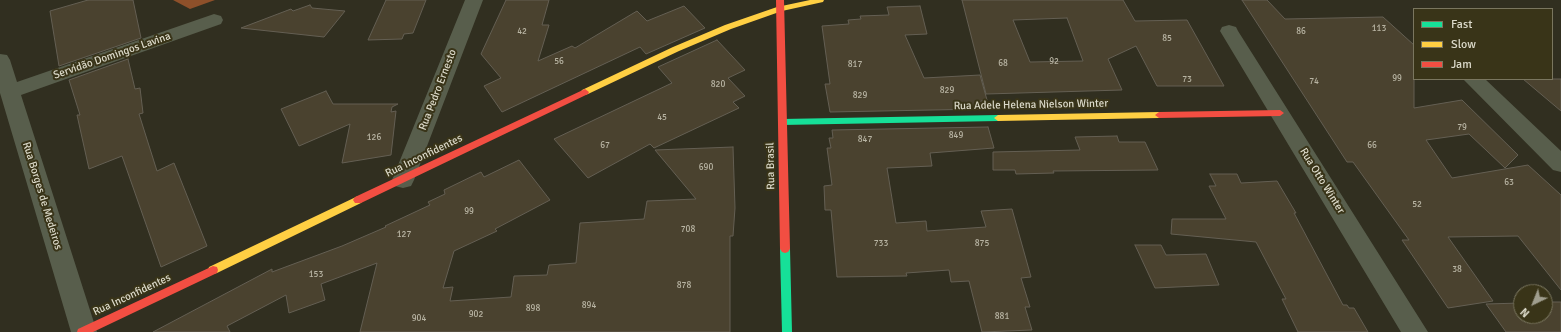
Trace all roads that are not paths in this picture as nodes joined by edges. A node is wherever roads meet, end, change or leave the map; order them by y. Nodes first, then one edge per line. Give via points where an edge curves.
1 (474, 0) edge
2 (820, 0) edge
3 (780, 5) edge
4 (214, 20) dead end
5 (1229, 30) dead end
6 (0, 60) edge
7 (1474, 80) edge
8 (10, 92) junction
9 (1280, 113) junction
10 (782, 122) junction
11 (1561, 164) edge
12 (403, 180) junction
13 (83, 332) edge
14 (786, 332) edge
15 (1414, 332) edge

1 - 12 street, Rua Pedro Ernesto
2 - 3 street, Rua Inconfidentes
3 - 10 street, Rua Brasil
3 - 12 street, Rua Inconfidentes via 676,49
4 - 8 street, Servidão Domingos Lavina
5 - 9 street, Rua Otto Winter
6 - 8 street, Rua Borges de Medeiros
7 - 11 street
8 - 13 street, Rua Borges de Medeiros
9 - 10 street, Rua Adele Helena Nielson Winter
9 - 15 street, Rua Otto Winter
10 - 14 street, Rua Brasil
12 - 13 street, Rua Inconfidentes

